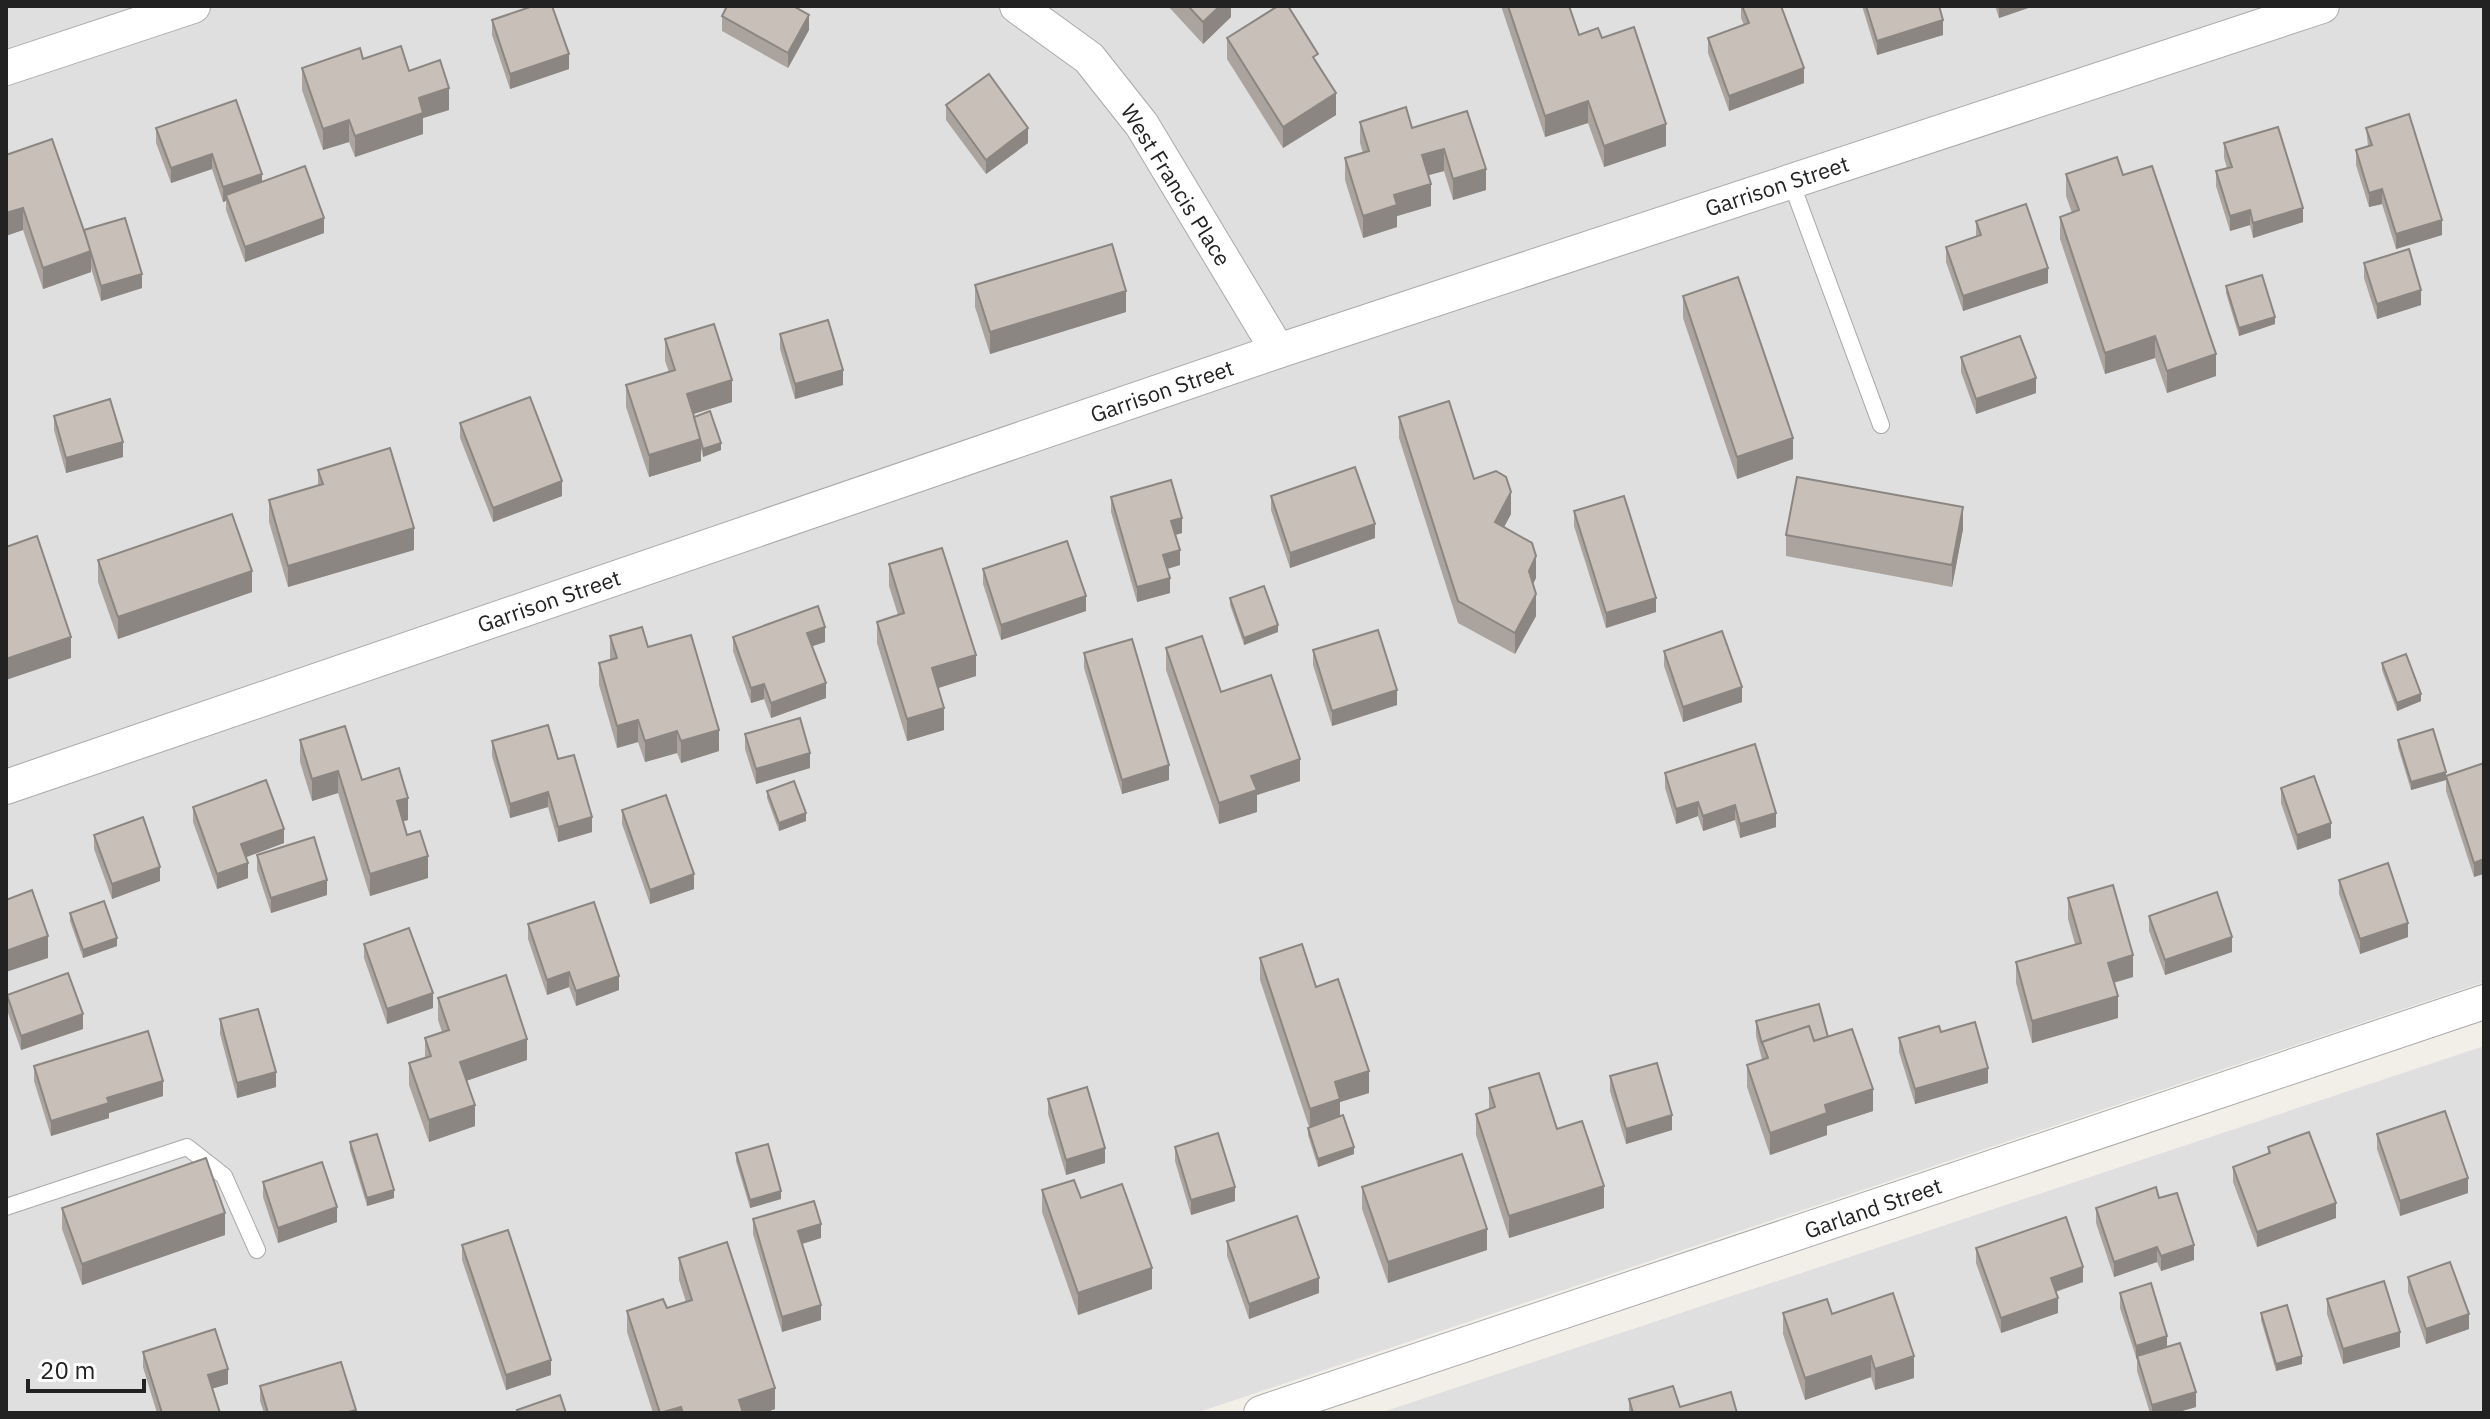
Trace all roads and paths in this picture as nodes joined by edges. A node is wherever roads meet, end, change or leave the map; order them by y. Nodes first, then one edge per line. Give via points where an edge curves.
1 (193, 6) edge
2 (1017, 6) edge
3 (2322, 6) edge
4 (6, 68) edge
5 (1791, 182) junction
6 (1278, 351) junction
7 (1881, 425) dead end
8 (6, 787) edge
9 (2484, 1002) edge
10 (6, 1207) edge
11 (257, 1250) dead end
12 (1261, 1413) edge

1 - 4 street
2 - 6 street, West Francis Place via 1089,58 1142,125
3 - 5 street, Garrison Street
5 - 6 street, Garrison Street
5 - 7 lane
6 - 8 street, Garrison Street
9 - 12 street, Garland Street
10 - 11 lane via 187,1147 224,1176

